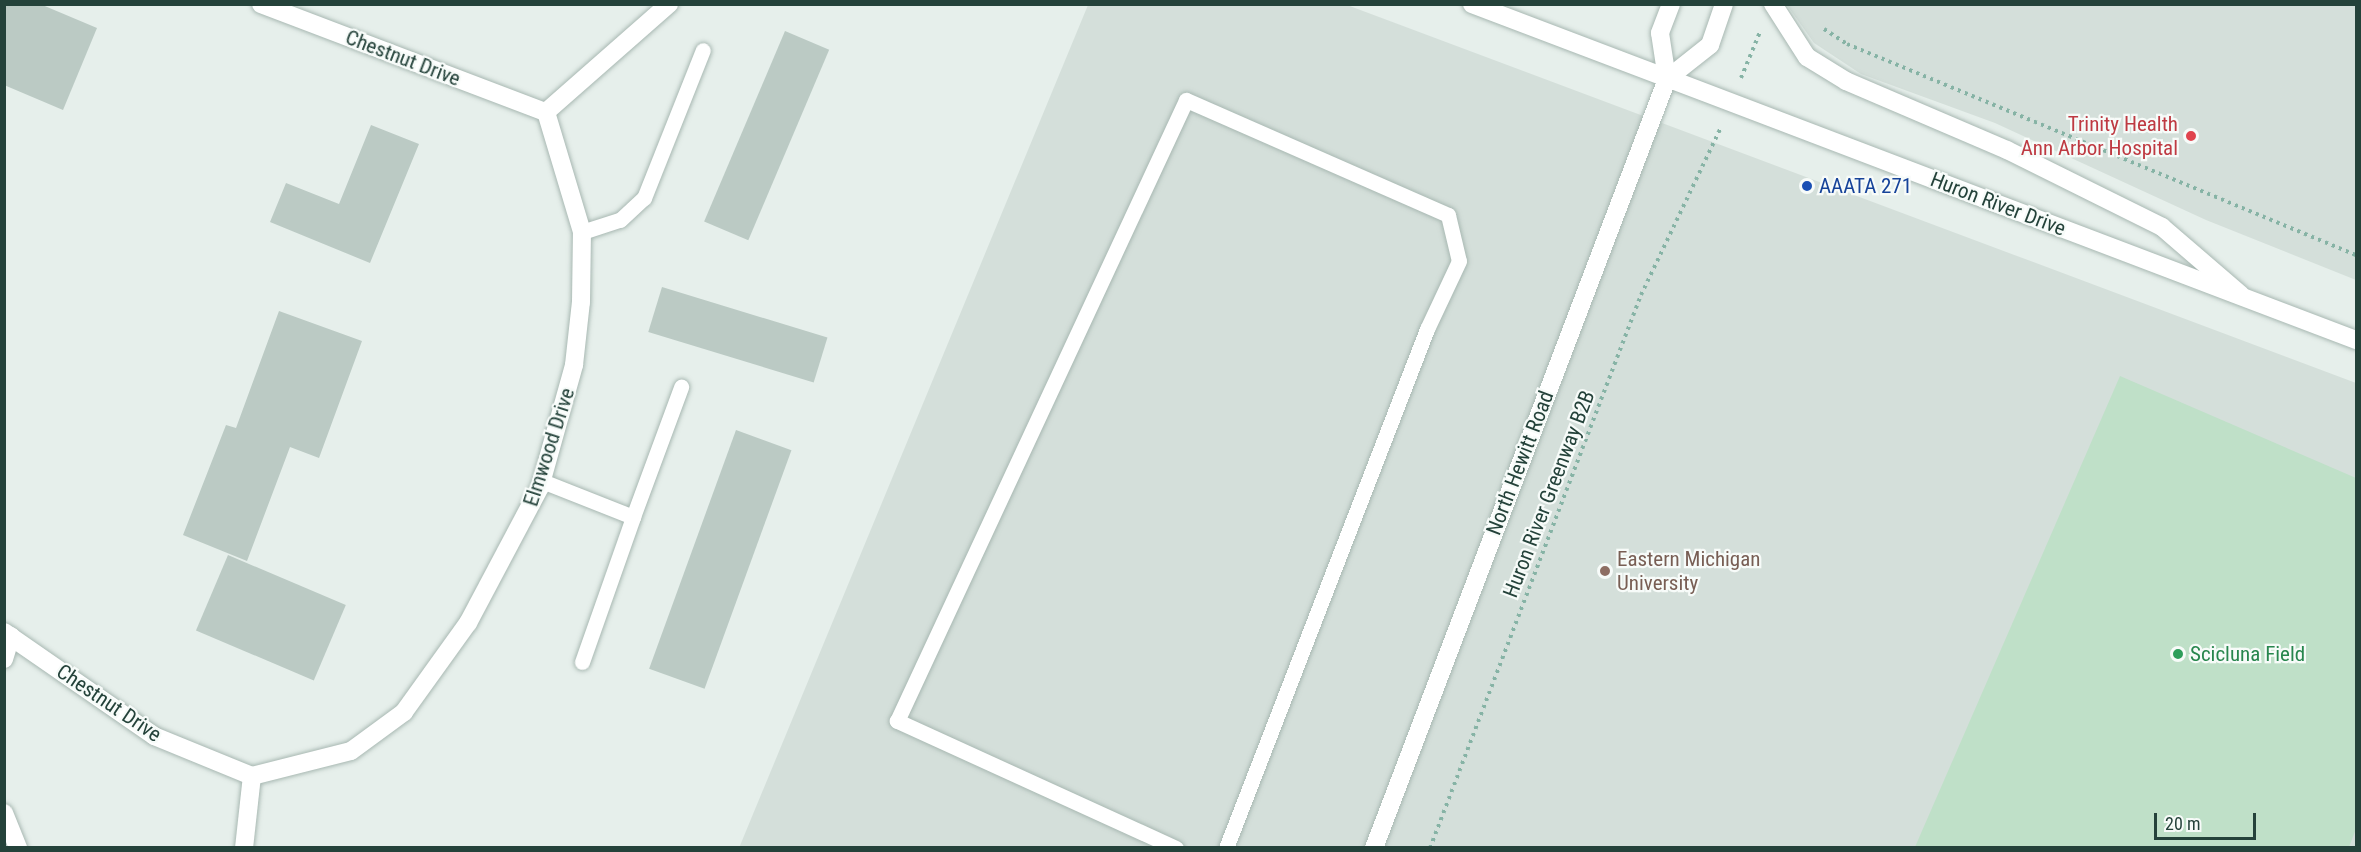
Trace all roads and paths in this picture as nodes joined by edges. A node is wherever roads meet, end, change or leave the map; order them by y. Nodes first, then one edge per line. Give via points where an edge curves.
1 (669, 4) edge
2 (1472, 4) edge
3 (1671, 4) edge
4 (1724, 4) edge
5 (1773, 4) edge
6 (263, 5) edge
7 (1819, 25) dead end
8 (703, 50) dead end
9 (1667, 79) junction
10 (546, 112) junction
11 (1709, 158) dead end
12 (582, 232) junction
13 (2356, 255) edge
14 (2247, 300) junction
15 (2356, 340) edge
16 (681, 387) dead end
17 (542, 481) junction
18 (633, 517) junction
19 (8, 634) edge
20 (4, 659) edge
21 (582, 662) dead end
22 (252, 776) junction
23 (4, 813) edge
24 (18, 848) edge
25 (244, 848) edge
26 (1176, 848) edge
27 (1226, 848) edge
28 (1374, 848) edge
29 (1430, 848) edge

1 - 10 street
2 - 9 street, Huron River Drive
3 - 9 street via 1660,33
4 - 9 street via 1710,45
5 - 14 street via 1807,57 1846,81 2007,150 2162,227
6 - 10 street, Chestnut Drive
7 - 13 path via 1847,44
8 - 12 lane via 644,198 620,220
9 - 14 street, Huron River Drive
9 - 28 street, North Hewitt Road
10 - 12 street, Elmwood Drive
11 - 29 path, Huron River Greenway B2B via 1681,204 1641,295
12 - 17 street, Elmwood Drive via 574,365
14 - 15 street, Huron River Drive
16 - 18 lane
17 - 18 lane
17 - 22 street, Elmwood Drive via 468,623 404,712 351,752
18 - 21 lane
19 - 20 street
19 - 22 street, Chestnut Drive via 154,736
22 - 25 street
23 - 24 street
26 - 27 lane via 897,721 1186,100 1448,215 1459,261 1419,349

